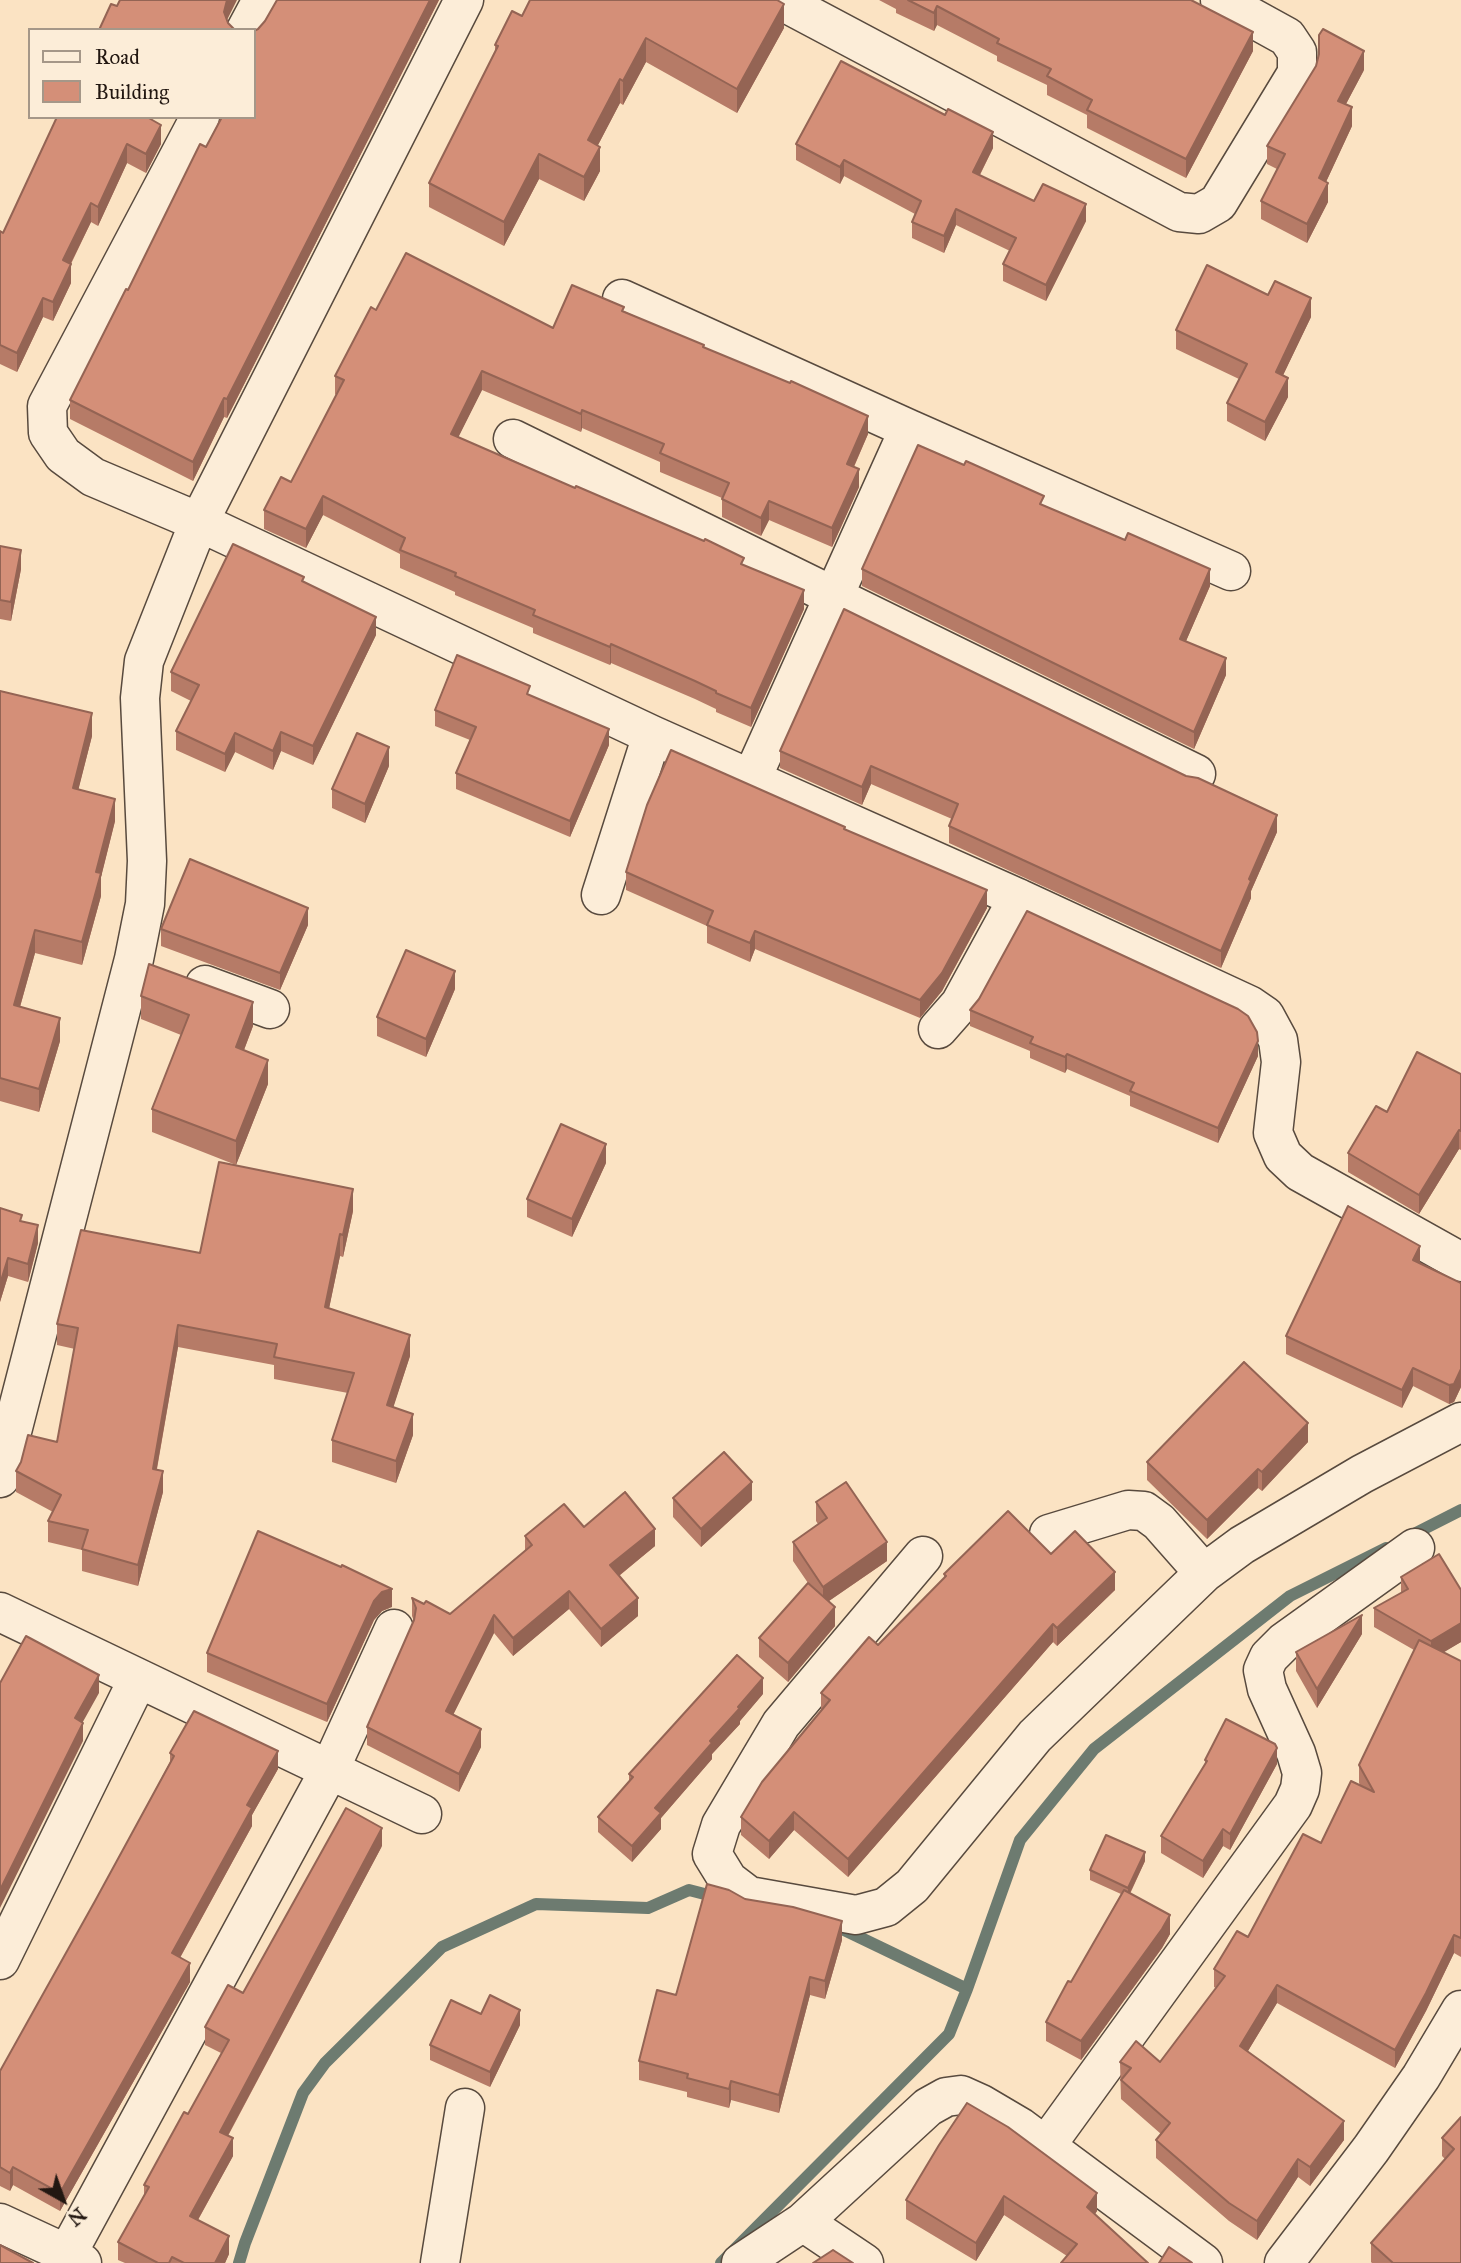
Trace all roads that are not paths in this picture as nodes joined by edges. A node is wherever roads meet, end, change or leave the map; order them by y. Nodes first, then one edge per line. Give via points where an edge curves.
1 (262, 0) edge
2 (464, 0) edge
3 (780, 0) edge
4 (1220, 0) edge
5 (247, 28) edge
6 (199, 119) edge
7 (622, 299) dead end
8 (909, 429) junction
9 (513, 439) dead end
10 (199, 522) junction
11 (1231, 571) dead end
12 (833, 596) junction
13 (652, 735) junction
14 (1196, 774) dead end
15 (751, 780) junction
16 (601, 895) dead end
17 (1018, 898) junction
18 (134, 959) junction
19 (270, 1009) dead end
20 (938, 1029) dead end
21 (1461, 1262) edge
22 (1461, 1422) edge
23 (0, 1478) edge
24 (1049, 1534) dead end
25 (1415, 1548) dead end
26 (923, 1556) dead end
27 (1204, 1573) junction
28 (0, 1612) edge
29 (394, 1629) dead end
30 (138, 1679) junction
31 (329, 1771) junction
32 (422, 1814) dead end
33 (0, 1960) edge
34 (1461, 2010) edge
35 (465, 2108) dead end
36 (1045, 2147) junction
37 (803, 2222) junction
38 (0, 2223) edge
39 (74, 2258) edge
40 (440, 2263) edge
41 (741, 2263) edge
42 (864, 2263) edge
43 (1203, 2263) edge
44 (1284, 2263) edge

1 - 5 street
2 - 10 street
3 - 4 street via 1180,212 1199,214 1218,203 1297,73 1297,52 1287,37
6 - 10 street via 47,406 48,433 63,455 93,477
7 - 8 street
8 - 11 street
8 - 12 street
9 - 12 street
10 - 13 street
10 - 18 street via 144,661 140,698 147,862 145,904
12 - 14 street
12 - 15 street
13 - 15 street
13 - 16 street
15 - 17 street
17 - 20 street via 960,1004
17 - 21 street via 1265,1016 1278,1040 1281,1062 1273,1133 1283,1156 1300,1172
18 - 19 street
18 - 23 street
22 - 27 street via 1362,1474 1242,1545
24 - 27 street via 1128,1510 1144,1511
25 - 36 street via 1269,1657 1264,1670 1267,1689 1302,1773 1293,1805
26 - 27 street via 781,1724 721,1825 712,1854 728,1880 749,1896 856,1915 886,1907 912,1886 1035,1736
28 - 30 street
29 - 31 street
30 - 31 street
30 - 33 street
31 - 32 street
31 - 39 street
34 - 44 street via 1371,2149
35 - 40 street
36 - 37 street via 981,2104 961,2095 946,2097 928,2107
36 - 43 street
37 - 41 street
37 - 42 street
38 - 39 street

